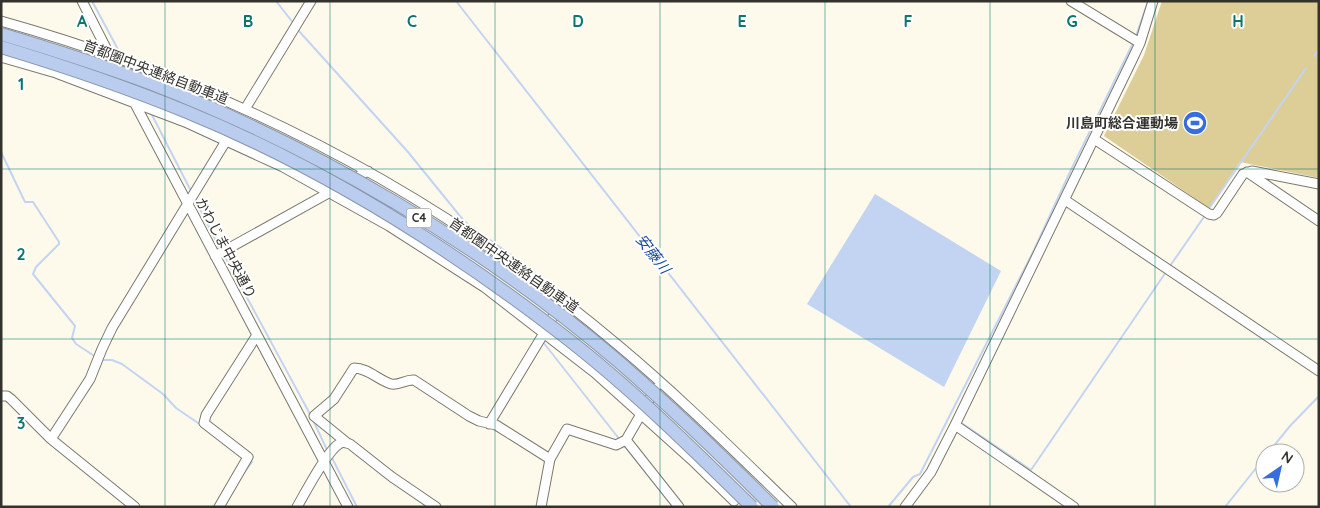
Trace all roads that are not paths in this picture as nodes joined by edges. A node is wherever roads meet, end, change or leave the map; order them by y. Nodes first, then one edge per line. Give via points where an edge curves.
1 (82, 1) edge
2 (311, 1) edge
3 (1071, 1) edge
4 (1153, 1) edge
5 (3, 21) edge
6 (1, 33) edge
7 (1140, 43) junction
8 (1, 47) edge
9 (109, 54) junction
10 (1, 57) edge
11 (135, 104) junction
12 (246, 109) junction
13 (1094, 139) junction
14 (226, 140) junction
15 (368, 171) junction
16 (1246, 172) junction
17 (1319, 184) edge
18 (331, 192) junction
19 (1065, 200) junction
20 (188, 204) junction
21 (1319, 221) edge
22 (215, 256) junction
23 (562, 300) junction
24 (544, 333) junction
25 (257, 335) junction
26 (1319, 371) edge
27 (660, 381) junction
28 (1, 396) edge
29 (642, 415) junction
30 (489, 424) junction
31 (956, 425) junction
32 (51, 439) junction
33 (626, 440) junction
34 (346, 442) junction
35 (328, 456) junction
36 (550, 458) junction
37 (734, 501) dead end
38 (135, 507) edge
39 (219, 507) edge
40 (297, 507) edge
41 (348, 507) edge
42 (436, 507) edge
43 (541, 507) edge
44 (679, 507) edge
45 (752, 507) edge
46 (773, 507) edge
47 (792, 507) edge
48 (905, 507) edge
49 (1074, 507) edge

1 - 9 street, かわじま中央通り
2 - 12 street
3 - 7 street
4 - 7 street
5 - 6 street
5 - 9 street
6 - 46 highway, 首都圏中央連絡自動車道 / C4, bridge via 100,65 195,102 288,145 398,205 516,283 619,362 714,448
7 - 13 street
8 - 45 highway, 首都圏中央連絡自動車道 / C4, bridge via 98,78 190,113 282,157 391,217 464,264 561,334 618,382
9 - 11 street, かわじま中央通り
9 - 12 street
10 - 11 street via 56,73
11 - 14 street
11 - 20 street, かわじま中央通り
12 - 15 street
13 - 16 street via 1209,214 1217,213
13 - 19 street
14 - 18 street
14 - 20 street
15 - 18 street
15 - 23 street via 462,228
16 - 17 street
16 - 21 street
18 - 22 street
18 - 24 street via 484,287
19 - 26 street
19 - 31 street
20 - 22 street, かわじま中央通り
20 - 32 street via 112,328 90,378
22 - 25 street, かわじま中央通り
23 - 24 street
23 - 27 street
24 - 29 street
24 - 30 street
25 - 35 street, かわじま中央通り
25 - 39 street via 204,423 248,457
27 - 29 street
27 - 47 street
28 - 32 street via 7,396 18,405
29 - 33 street
29 - 37 street
30 - 34 street via 469,416 414,380 391,384 354,368 334,399 314,416
30 - 36 street
31 - 48 street via 931,472
31 - 49 street
32 - 38 street
33 - 36 street via 616,445 567,429
33 - 44 street
34 - 35 street via 337,445
34 - 42 street
35 - 40 street
35 - 41 street, かわじま中央通り
36 - 43 street

